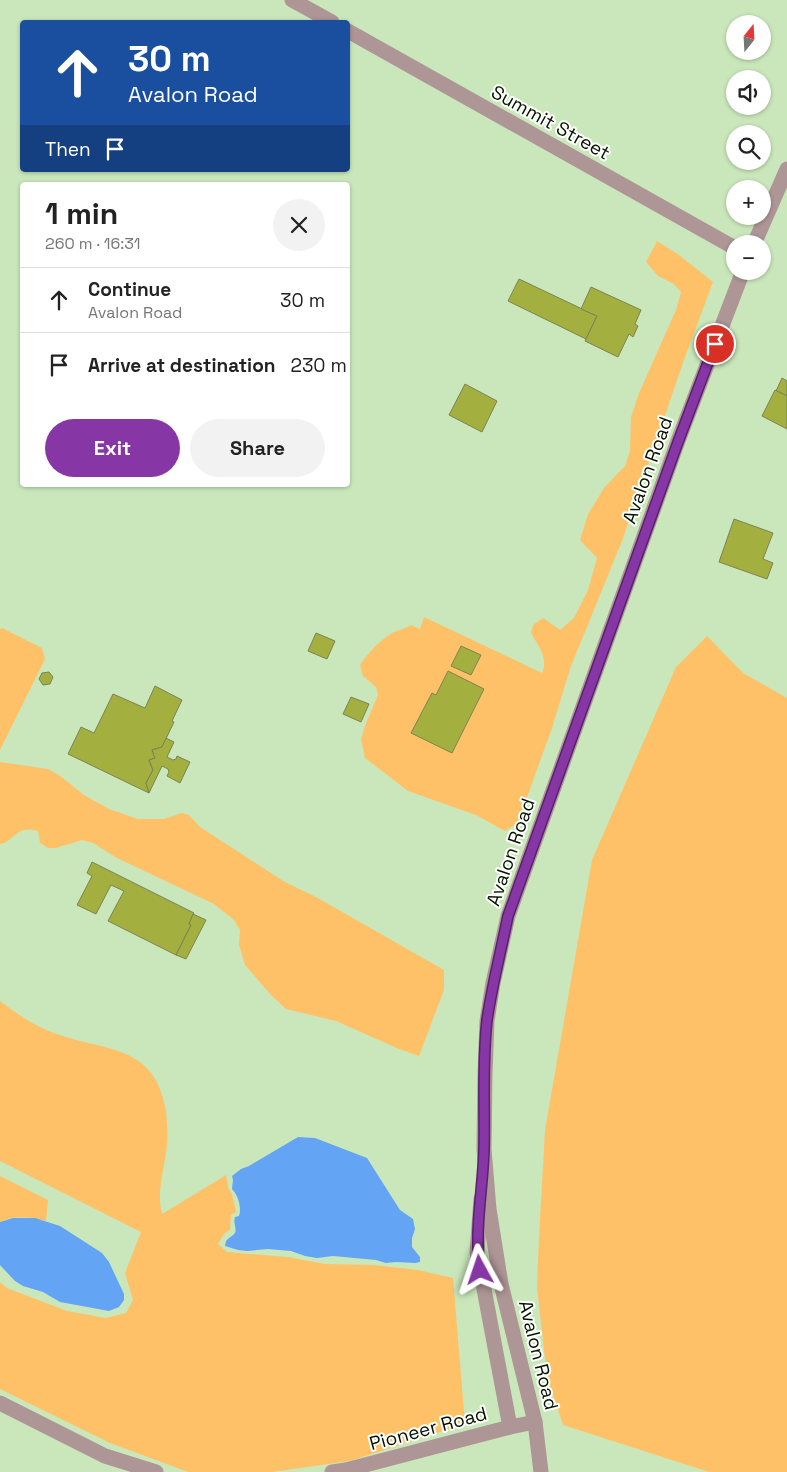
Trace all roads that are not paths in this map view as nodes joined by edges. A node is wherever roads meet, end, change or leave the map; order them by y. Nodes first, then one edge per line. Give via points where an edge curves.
1 (292, 0) edge
2 (328, 20) edge
3 (350, 32) edge
4 (787, 169) edge
5 (758, 235) edge
6 (726, 243) edge
7 (740, 280) edge
8 (484, 1149) junction
9 (0, 1403) edge
10 (535, 1422) junction
11 (510, 1427) junction
12 (156, 1472) edge
13 (332, 1472) edge
14 (541, 1472) edge

1 - 2 street
3 - 6 street, Summit Street
4 - 5 street
7 - 8 street, Avalon Road via 508,916 487,1021
8 - 10 street, Avalon Road via 489,1209 501,1284
8 - 11 street via 477,1252
9 - 12 street via 106,1456
10 - 11 street, Pioneer Road
10 - 14 street, Avalon Road
11 - 13 street, Pioneer Road

